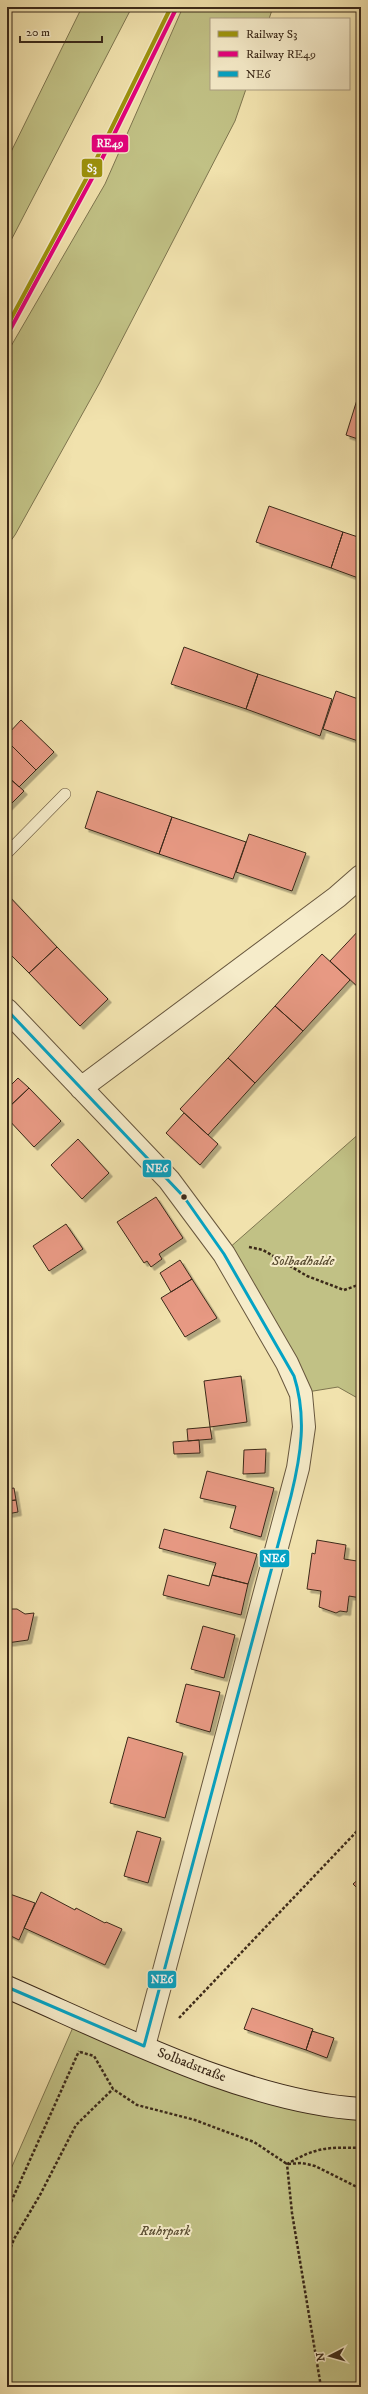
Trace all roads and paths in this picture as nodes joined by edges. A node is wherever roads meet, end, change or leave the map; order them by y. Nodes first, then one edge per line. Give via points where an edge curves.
1 (65, 794) dead end
2 (7, 853) edge
3 (361, 876) edge
4 (7, 1010) edge
5 (81, 1088) junction
6 (224, 1254) junction
7 (361, 1284) edge
8 (360, 1828) edge
9 (7, 1988) edge
10 (80, 2019) junction
11 (177, 2020) dead end
12 (144, 2046) junction
13 (80, 2052) junction
14 (113, 2089) junction
15 (361, 2109) edge
16 (361, 2148) edge
17 (287, 2164) junction
18 (361, 2188) edge
19 (7, 2211) edge
20 (7, 2257) edge
21 (321, 2387) edge

1 - 2 lane
3 - 5 street via 337,897
4 - 5 street
5 - 6 street via 169,1180
6 - 7 path via 242,1247 257,1249 307,1276 344,1290
6 - 12 street via 294,1376 301,1394 304,1427 298,1468 287,1511
8 - 11 path
9 - 10 street, Solbadstraße
10 - 12 street, Solbadstraße
10 - 13 path via 76,2044
12 - 15 street, Solbadstraße via 196,2067 290,2098
13 - 14 path via 94,2056
13 - 19 path
14 - 17 path via 137,2105 195,2120 254,2142
14 - 20 path via 76,2125 40,2195 14,2238
16 - 17 path via 327,2147 307,2153
17 - 18 path via 302,2163 315,2166
17 - 21 path via 292,2213

